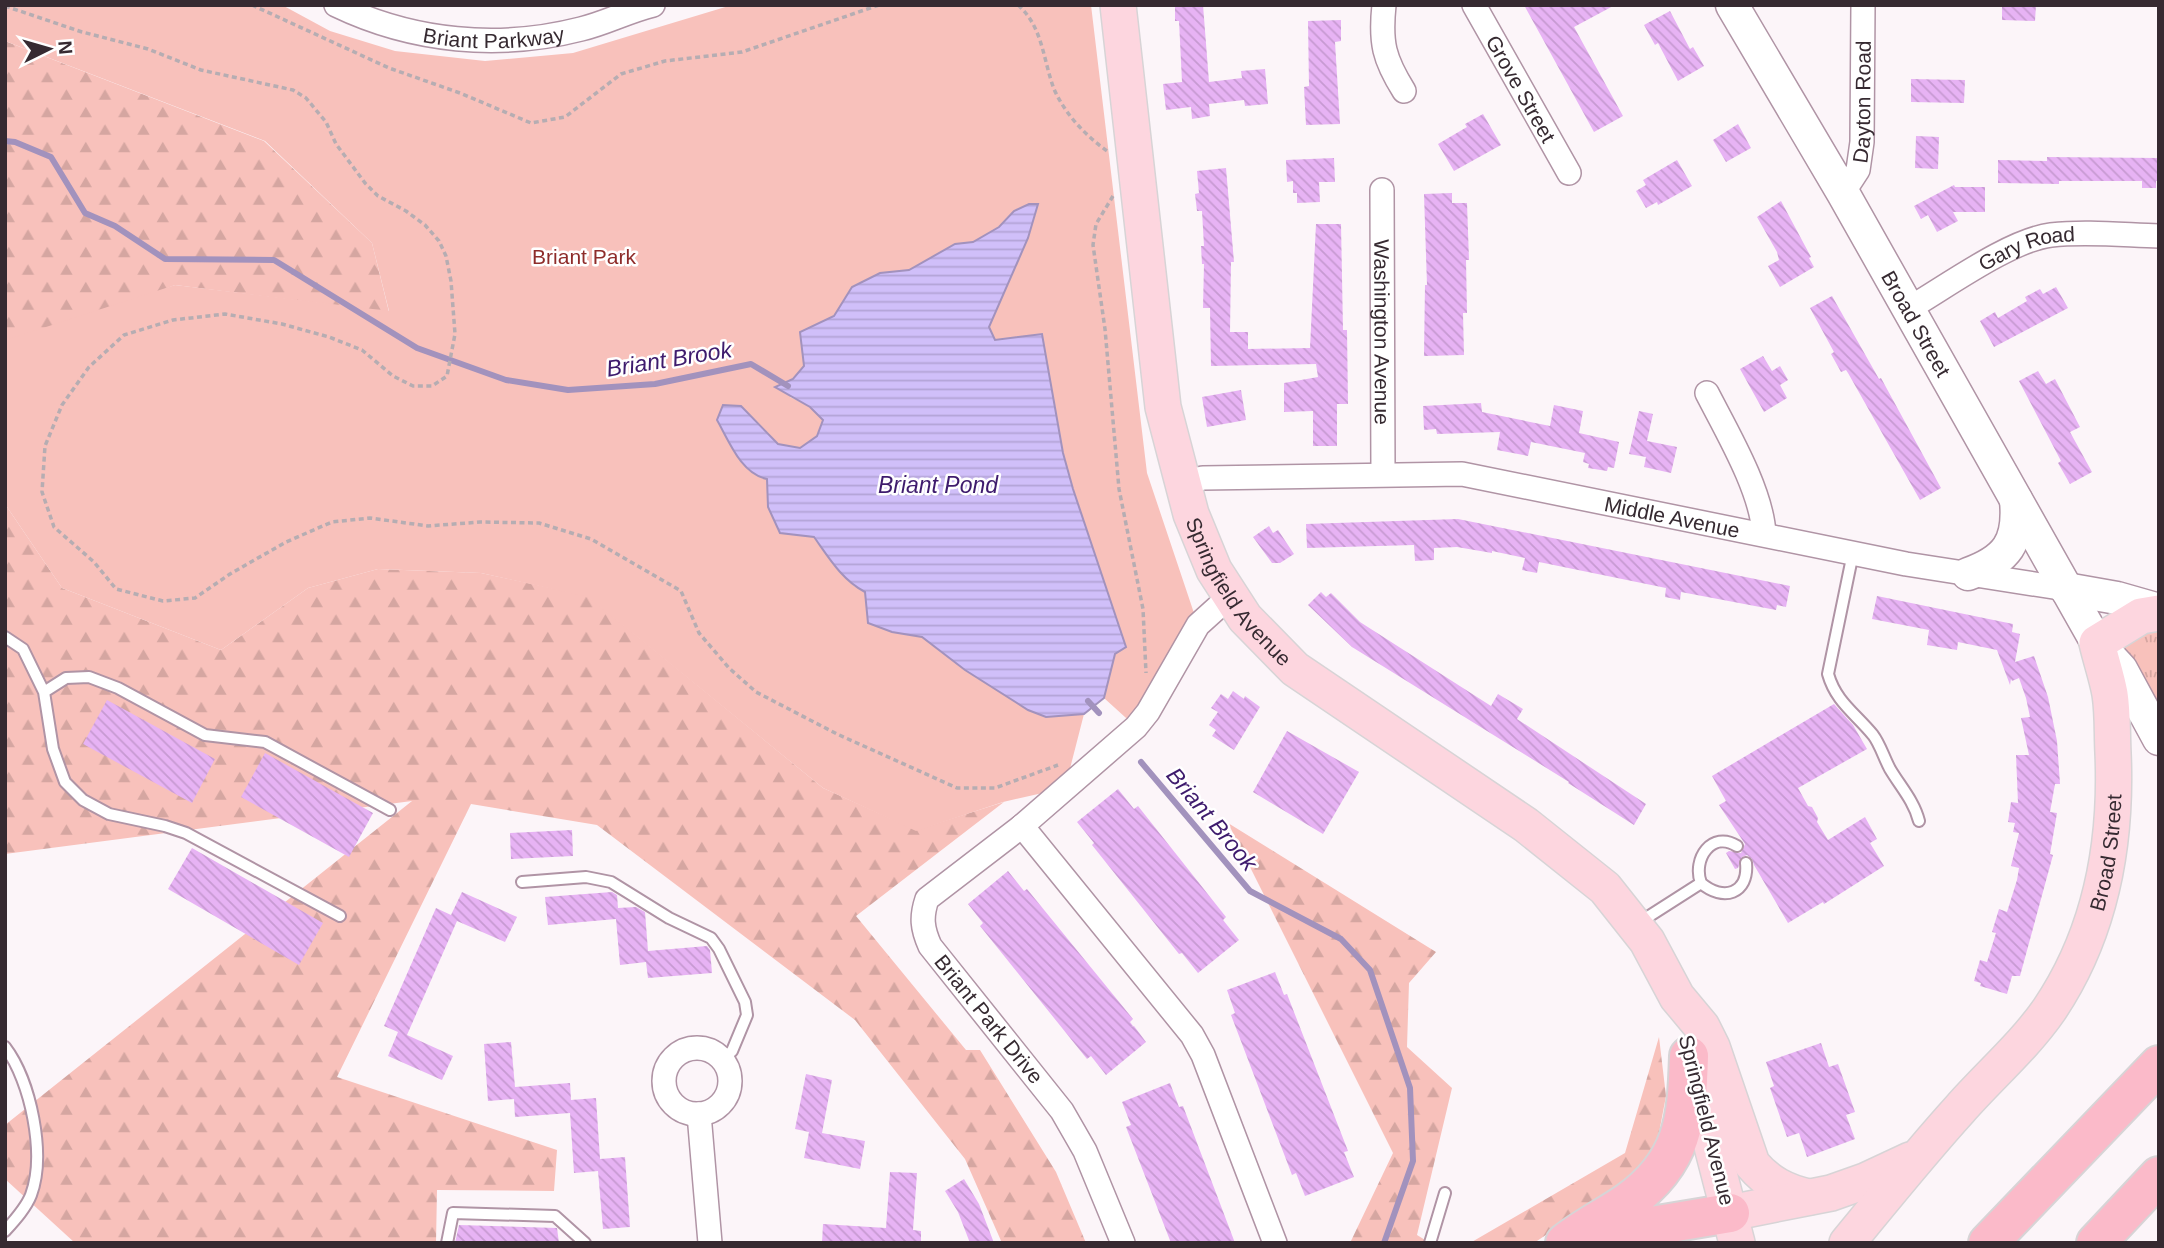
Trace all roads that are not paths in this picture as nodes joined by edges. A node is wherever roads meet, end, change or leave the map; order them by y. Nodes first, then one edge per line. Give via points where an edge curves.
1 (336, 5) edge
2 (653, 5) edge
3 (1118, 5) edge
4 (1384, 5) edge
5 (1474, 5) edge
6 (1732, 5) edge
7 (1863, 5) edge
8 (1404, 91) dead end
9 (1569, 173) dead end
10 (1382, 190) dead end
11 (1843, 193) junction
12 (2159, 236) edge
13 (1908, 309) junction
14 (1707, 393) dead end
15 (1383, 473) junction
16 (1182, 483) junction
17 (2016, 500) junction
18 (1764, 534) junction
19 (1853, 553) junction
20 (1968, 574) junction
21 (2066, 589) junction
22 (1229, 597) junction
23 (2159, 611) edge
24 (5, 637) edge
25 (2097, 643) junction
26 (44, 692) junction
27 (2159, 739) edge
28 (390, 810) dead end
29 (1919, 821) dead end
30 (1022, 826) junction
31 (1737, 846) dead end
32 (1746, 863) dead end
33 (522, 882) dead end
34 (1701, 883) junction
35 (340, 916) dead end
36 (1634, 925) junction
37 (1677, 996) junction
38 (5, 1047) edge
39 (1689, 1056) junction
40 (722, 1060) junction
41 (2159, 1065) edge
42 (699, 1114) junction
43 (1920, 1156) junction
44 (2159, 1176) edge
45 (1445, 1193) dead end
46 (1809, 1197) junction
47 (1734, 1228) edge
48 (5, 1231) edge
49 (447, 1243) edge
50 (586, 1243) edge
51 (710, 1243) edge
52 (1123, 1243) edge
53 (1275, 1243) edge
54 (1430, 1243) edge
55 (1565, 1243) edge
56 (1584, 1243) edge
57 (1847, 1243) edge
58 (1988, 1243) edge
59 (2096, 1243) edge

1 - 2 street, Briant Parkway via 399,30 472,41 547,37
3 - 16 main road, Springfield Avenue via 1163,407
4 - 8 street via 1381,29 1387,64
5 - 9 street, Grove Street
6 - 11 main road, Broad Street
7 - 11 street, Dayton Road via 1862,142 1859,167
10 - 15 street, Washington Avenue
11 - 13 main road, Broad Street
12 - 13 street, Gary Road via 2051,235 2032,240
13 - 17 main road, Broad Street
14 - 18 street via 1756,498
15 - 16 street, Middle Avenue via 1203,478
15 - 18 street, Middle Avenue via 1482,476
16 - 22 main road, Springfield Avenue
17 - 20 main road via 2016,525 2009,547 1993,563
17 - 21 main road, Broad Street
18 - 19 street, Middle Avenue
19 - 20 street, Middle Avenue
19 - 29 lane via 1828,674 1851,714 1874,736
20 - 21 street, Middle Avenue
21 - 23 main road, Middle Avenue
21 - 25 main road, Broad Street
22 - 30 street, Briant Park Drive via 1198,625 1136,727
22 - 36 main road, Springfield Avenue via 1295,669 1526,825 1605,888
23 - 25 main road via 2141,616
24 - 26 lane via 23,649
25 - 27 main road, Broad Street via 2121,669
25 - 43 main road, Broad Street via 2109,692 2115,793 2112,837 2086,941 2048,1011
26 - 28 lane via 66,678 89,677 205,735 265,742
26 - 35 lane via 53,749 65,782 83,800 109,814 187,833
30 - 52 street, Briant Park Drive via 927,899 923,929 930,946 1062,1111
30 - 53 street via 1192,1035
31 - 34 lane via 1725,841 1707,847 1698,866
32 - 34 lane via 1747,875 1734,892 1714,892
33 - 40 lane via 586,877 611,882 711,938 745,1002 747,1015 732,1051
34 - 36 lane
36 - 37 main road, Springfield Avenue
37 - 39 main road, Springfield Avenue
37 - 46 main road, Springfield Avenue via 1712,1047 1752,1164 1782,1189
38 - 48 lane via 25,1087 37,1166 30,1196
39 - 47 main road, Springfield Avenue
39 - 55 highway via 1687,1107 1667,1164 1651,1184
40 - 42 street via 729,1089 718,1106
40 - 42 street via 714,1052 692,1048 681,1052 666,1068 670,1100 688,1113
41 - 58 highway
42 - 51 street
43 - 46 main road via 1866,1181
43 - 57 main road, Broad Street
44 - 59 highway
45 - 54 lane
46 - 47 main road
47 - 56 highway via 1652,1226
49 - 50 lane via 453,1213 555,1216

